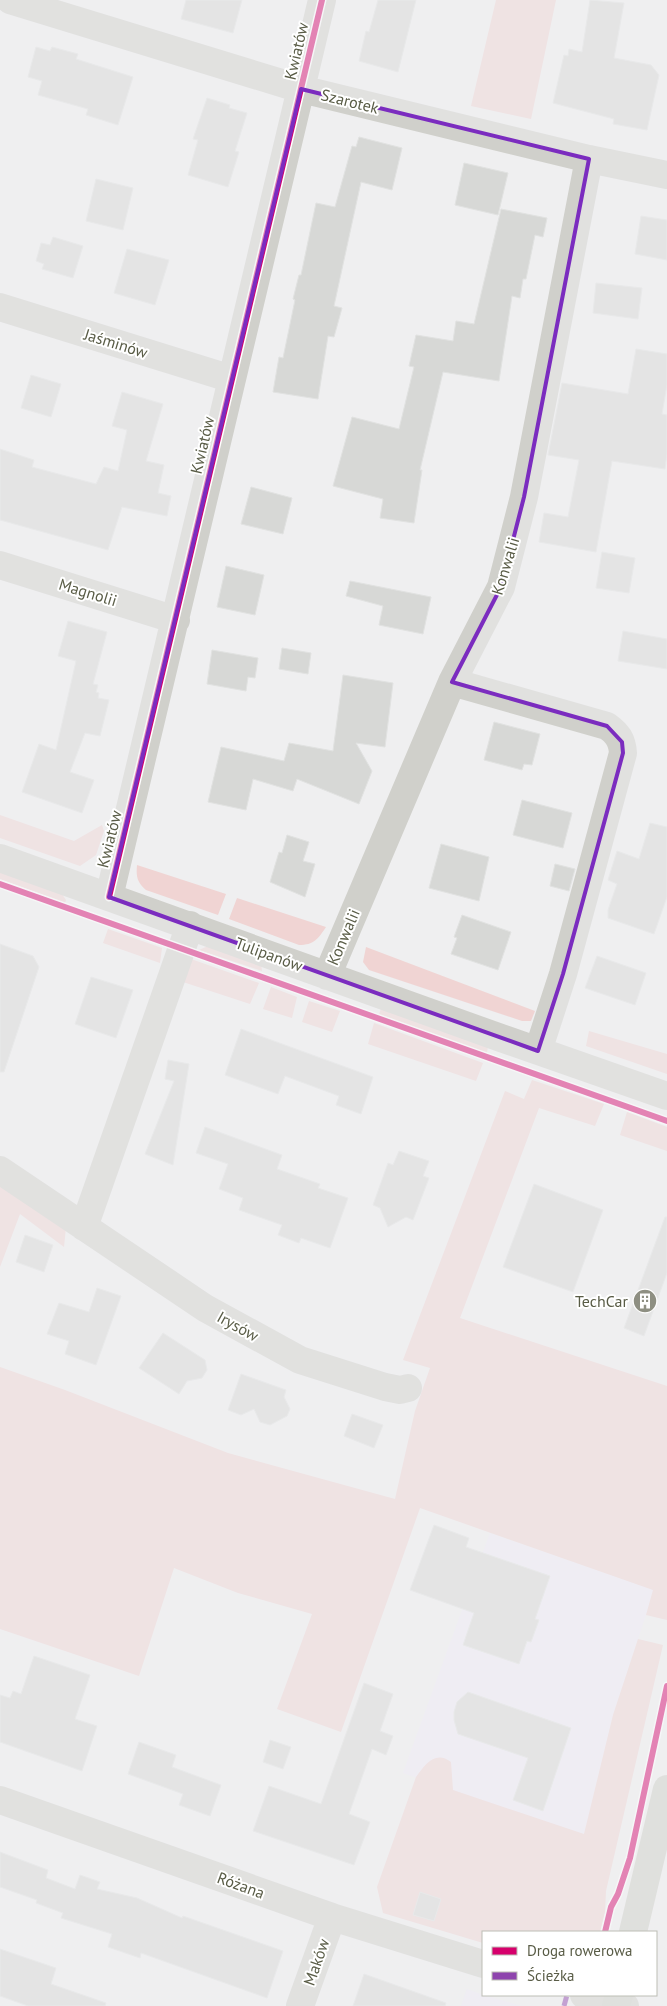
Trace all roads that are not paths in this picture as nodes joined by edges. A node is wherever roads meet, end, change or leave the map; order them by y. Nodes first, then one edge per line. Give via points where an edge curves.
1 (10, 0) edge
2 (322, 0) edge
3 (301, 89) junction
4 (588, 159) junction
5 (667, 175) edge
6 (0, 307) edge
7 (232, 379) junction
8 (0, 565) edge
9 (176, 620) junction
10 (452, 682) junction
11 (0, 858) edge
12 (110, 897) junction
13 (190, 925) junction
14 (327, 976) junction
15 (538, 1051) junction
16 (667, 1096) edge
17 (2, 1172) edge
18 (84, 1227) junction
19 (408, 1388) dead end
20 (667, 1789) edge
21 (0, 1800) edge
22 (332, 1917) junction
23 (633, 1931) edge
24 (482, 1964) edge
25 (589, 1996) edge
26 (619, 2002) edge
27 (300, 2006) edge

1 - 3 street, Szarotek
2 - 3 street, Kwiatów
3 - 4 street, Szarotek
3 - 7 street, Kwiatów
4 - 5 street, Szarotek
4 - 10 street, Konwalii via 524,497 501,587
6 - 7 street, Jaśminów
7 - 9 street, Kwiatów
8 - 9 street, Magnolii
9 - 12 street, Kwiatów
10 - 14 street, Konwalii
10 - 15 street via 607,726 617,733 622,742 622,753 566,964
11 - 12 street, Tulipanów
12 - 13 street, Tulipanów
13 - 14 street, Tulipanów
13 - 18 street
14 - 15 street, Tulipanów
15 - 16 street, Tulipanów
17 - 18 street, Irysów
18 - 19 street, Irysów via 206,1308 300,1360 385,1387
20 - 23 main road
21 - 22 street, Różana
22 - 24 street, Różana
22 - 27 street, Maków
25 - 26 street

